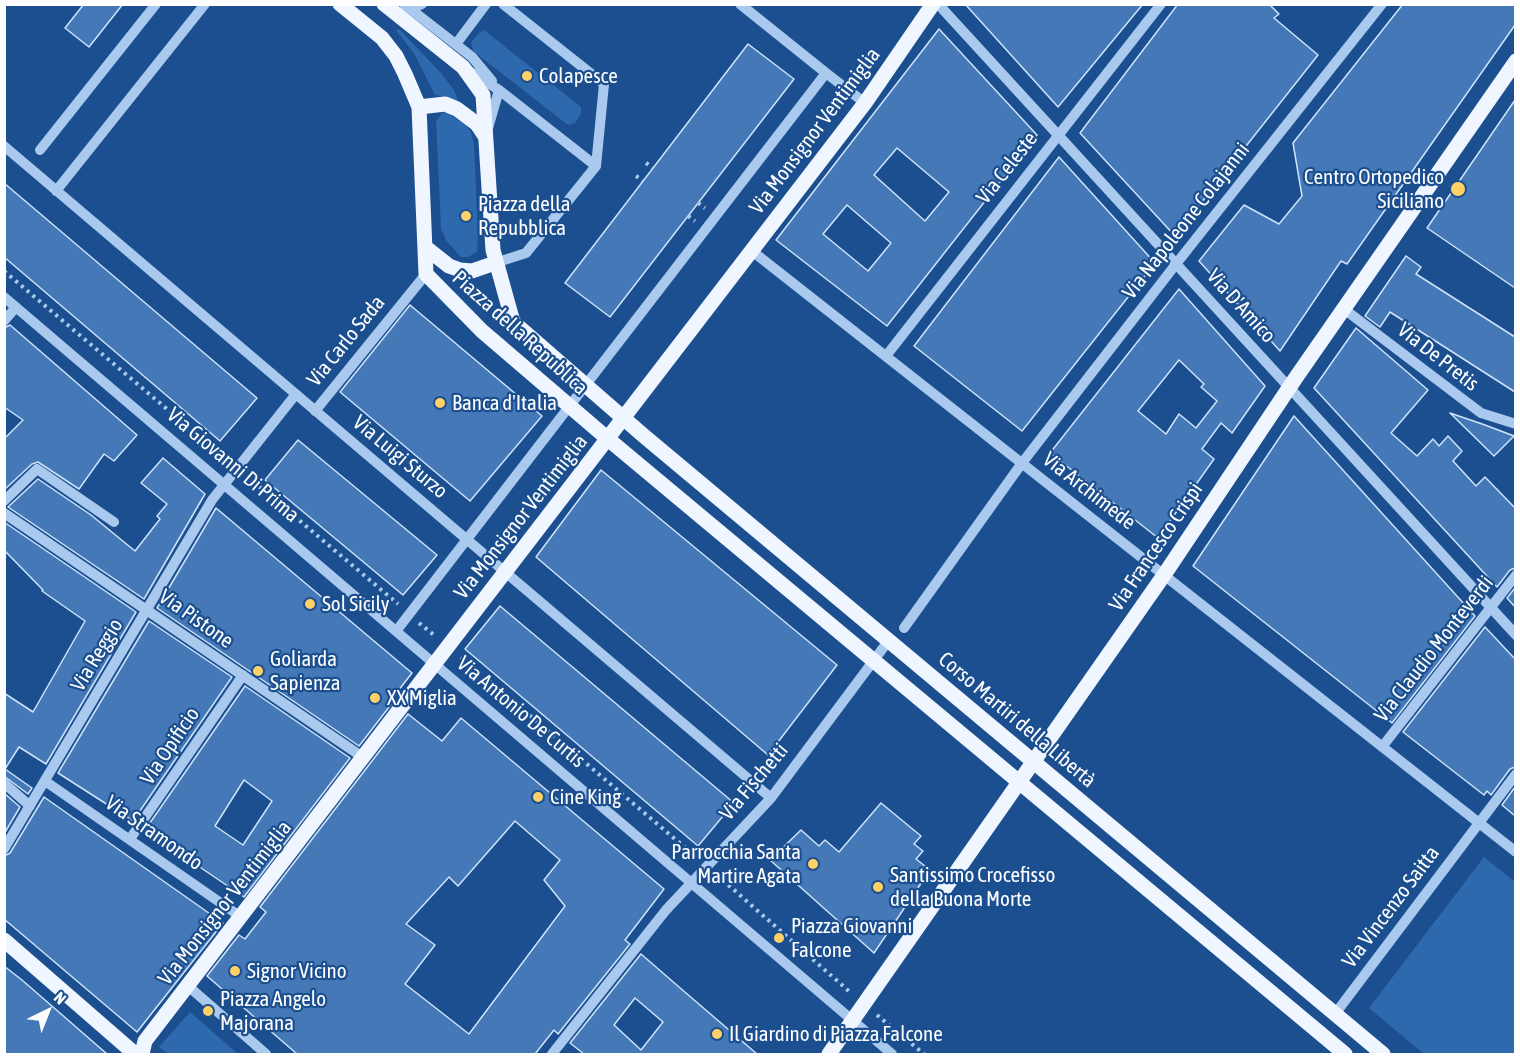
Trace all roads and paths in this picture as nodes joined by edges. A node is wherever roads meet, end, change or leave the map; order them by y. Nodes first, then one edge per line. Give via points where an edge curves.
1 (156, 4) edge
2 (205, 4) edge
3 (340, 4) edge
4 (384, 4) edge
5 (422, 4) edge
6 (486, 4) edge
7 (503, 4) edge
8 (740, 4) edge
9 (933, 4) edge
10 (938, 4) edge
11 (1161, 4) edge
12 (1382, 4) edge
13 (405, 10) edge
14 (456, 44) junction
15 (1515, 61) edge
16 (463, 67) junction
17 (826, 73) junction
18 (499, 90) junction
19 (865, 103) junction
20 (419, 107) junction
21 (1058, 135) junction
22 (485, 136) junction
23 (4, 146) edge
24 (40, 150) dead end
25 (646, 163) dead end
26 (596, 166) junction
27 (653, 168) dead end
28 (636, 176) dead end
29 (643, 181) dead end
30 (56, 190) junction
31 (425, 247) junction
32 (752, 251) junction
33 (495, 263) junction
34 (1176, 264) junction
35 (426, 274) junction
36 (4, 297) edge
37 (16, 307) junction
38 (1344, 309) junction
39 (4, 321) edge
40 (886, 356) junction
41 (586, 385) junction
42 (1289, 388) junction
43 (296, 394) junction
44 (570, 406) junction
45 (315, 411) junction
46 (623, 418) junction
47 (1515, 424) edge
48 (608, 439) junction
49 (1022, 464) junction
50 (224, 483) junction
51 (4, 501) edge
52 (4, 513) edge
53 (114, 522) dead end
54 (468, 540) junction
55 (505, 572) junction
56 (1164, 575) junction
57 (1515, 576) edge
58 (1490, 608) junction
59 (147, 609) junction
60 (904, 628) dead end
61 (397, 630) junction
62 (1515, 635) edge
63 (889, 640) junction
64 (873, 661) junction
65 (435, 664) junction
66 (243, 675) junction
67 (1382, 747) junction
68 (364, 758) junction
69 (1033, 761) junction
70 (1515, 774) edge
71 (45, 781) junction
72 (1018, 782) junction
73 (4, 783) edge
74 (771, 798) junction
75 (30, 806) junction
76 (1479, 823) junction
77 (130, 839) junction
78 (4, 849) edge
79 (1515, 852) edge
80 (691, 883) junction
81 (241, 917) junction
82 (4, 940) edge
83 (188, 986) junction
84 (864, 1004) junction
85 (1335, 1014) junction
86 (852, 1021) junction
87 (135, 1054) edge
88 (142, 1054) edge
89 (266, 1054) edge
90 (552, 1054) edge
91 (829, 1054) edge
92 (892, 1054) edge
93 (924, 1054) edge
94 (1345, 1054) edge
95 (1383, 1054) edge

1 - 24 street
2 - 30 street
3 - 20 main road, Piazza della Republica via 382,38 396,56
4 - 13 main road, Piazza della Republica
5 - 13 street
6 - 14 street
7 - 26 street via 604,84
8 - 17 street
9 - 19 main road, Via Monsignor Ventimiglia
10 - 21 street, Via D'Amico
11 - 21 street, Via Celeste
12 - 34 street, Via Napoleone Colajanni
13 - 14 street
13 - 16 main road, Piazza della Republica
14 - 18 street
15 - 38 main road, Via Francesco Crispi
16 - 18 street
16 - 22 main road, Piazza della Republica via 483,95
17 - 19 street
17 - 41 street
18 - 22 street
18 - 26 street
19 - 32 main road, Via Monsignor Ventimiglia
20 - 22 main road via 445,104 457,109 477,124
20 - 31 main road, Piazza della Republica
21 - 34 street, Via D'Amico
21 - 40 street, Via Celeste
22 - 33 main road, Piazza della Republica
23 - 30 street, Via Luigi Sturzo
25 - 27 path
26 - 33 street via 526,254
28 - 29 path
30 - 43 street, Via Luigi Sturzo
31 - 33 main road, Piazza della Republica via 460,270 472,271
31 - 35 main road, Piazza della Republica
32 - 40 street, Via Archimede
32 - 46 main road, Via Monsignor Ventimiglia
33 - 41 main road, Piazza della Republica via 513,322
34 - 42 street, Via D'Amico
34 - 49 street, Via Napoleone Colajanni
35 - 44 main road, Piazza della Republica via 482,331
35 - 45 street, Via Carlo Sada
36 - 37 street, Via Giovanni Di Prima
37 - 39 street
37 - 50 street, Via Giovanni Di Prima
38 - 42 main road, Via Francesco Crispi
38 - 47 street, Via De Pretis via 1481,413
40 - 49 street, Via Archimede
41 - 44 street
41 - 46 main road, Piazza della Republica
42 - 56 main road, Via Francesco Crispi
42 - 58 street, Via D'Amico
43 - 45 street, Via Luigi Sturzo
43 - 50 street, Via Carlo Sada
44 - 48 main road, Piazza della Republica
44 - 54 street
45 - 54 street, Via Luigi Sturzo
46 - 48 main road, Via Monsignor Ventimiglia
46 - 63 main road, Corso Martiri della Libertà
48 - 55 main road, Via Monsignor Ventimiglia
48 - 64 main road
49 - 56 street, Via Archimede
49 - 60 street
50 - 59 street, Via Reggio
50 - 61 street, Via Giovanni Di Prima
51 - 53 street via 37,469
52 - 59 street, Via Pistone
54 - 55 street, Via Luigi Sturzo
54 - 61 street
55 - 65 main road, Via Monsignor Ventimiglia
55 - 74 street, Via Luigi Sturzo
56 - 67 street, Via Archimede
56 - 69 main road, Via Francesco Crispi
57 - 58 street, Via Claudio Monteverdi
58 - 62 street, Via D'Amico
58 - 67 street, Via Claudio Monteverdi
59 - 66 street, Via Pistone
59 - 71 street, Via Reggio
61 - 65 street, Via Giovanni Di Prima
63 - 64 street, Via Fischetti
63 - 69 main road, Corso Martiri della Libertà
64 - 72 main road
64 - 74 street, Via Fischetti
65 - 68 main road, Via Monsignor Ventimiglia
65 - 80 street, Via Antonio De Curtis
66 - 68 street, Via Pistone
66 - 77 street, Via Opificio
67 - 76 street, Via Archimede
68 - 81 main road, Via Monsignor Ventimiglia
69 - 72 main road, Via Francesco Crispi
69 - 85 main road, Corso Martiri della Libertà
70 - 76 street, Via Vincenzo Saitta
71 - 75 street, Via Reggio
71 - 77 street, Via Stramondo
72 - 84 main road, Via Francesco Crispi
72 - 94 main road
73 - 75 street
74 - 80 street, Via Fischetti
75 - 78 street, Via Reggio
76 - 79 street, Via Archimede
76 - 85 street, Via Vincenzo Saitta
77 - 81 street, Via Stramondo
80 - 86 street, Via Antonio De Curtis
80 - 90 street, Via Fischetti
81 - 83 main road, Via Monsignor Ventimiglia
82 - 87 main road
83 - 88 main road, Via Monsignor Ventimiglia via 145,1041
83 - 89 street
84 - 86 main road, Via Francesco Crispi
84 - 93 path
85 - 95 main road, Corso Martiri della Libertà
86 - 91 main road, Via Francesco Crispi
86 - 92 street, Via Antonio De Curtis

